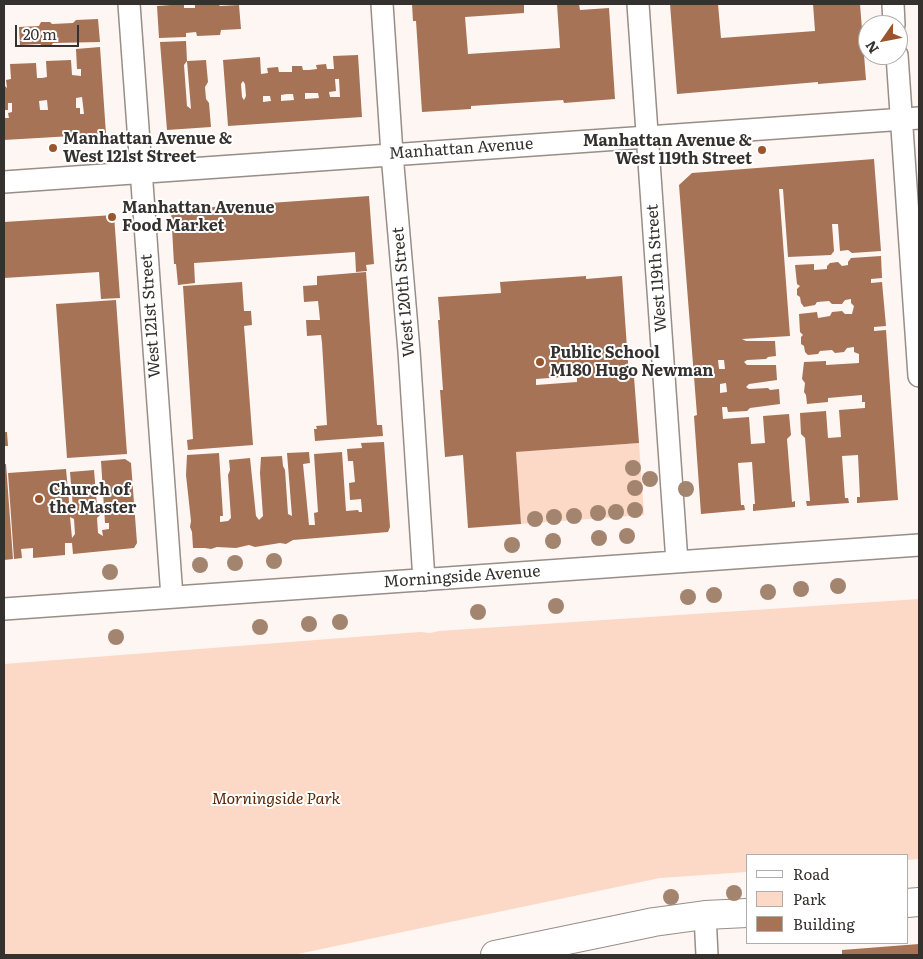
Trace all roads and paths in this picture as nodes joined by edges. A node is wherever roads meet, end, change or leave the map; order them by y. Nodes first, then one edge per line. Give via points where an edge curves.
1 (129, 4) edge
2 (382, 4) edge
3 (638, 4) edge
4 (899, 65) edge
5 (910, 118) edge
6 (647, 137) junction
7 (392, 154) junction
8 (141, 173) junction
9 (4, 182) edge
10 (919, 376) edge
11 (919, 545) edge
12 (677, 562) junction
13 (424, 580) junction
14 (172, 597) junction
15 (4, 609) edge
16 (746, 913) edge
17 (705, 915) junction
18 (495, 955) edge
19 (706, 955) edge

1 - 8 street, West 121st Street
2 - 7 street, West 120th Street
3 - 6 street, West 119th Street
4 - 5 street
5 - 6 street, Manhattan Avenue
5 - 10 street
6 - 7 street, Manhattan Avenue
6 - 12 street, West 119th Street
7 - 8 street, Manhattan Avenue
7 - 13 street, West 120th Street
8 - 9 street, Manhattan Avenue
8 - 14 street, West 121st Street
11 - 12 street, Morningside Avenue
12 - 13 street, Morningside Avenue
13 - 14 street, Morningside Avenue
14 - 15 street, Morningside Avenue
16 - 17 street
17 - 18 street via 654,922
17 - 19 street

